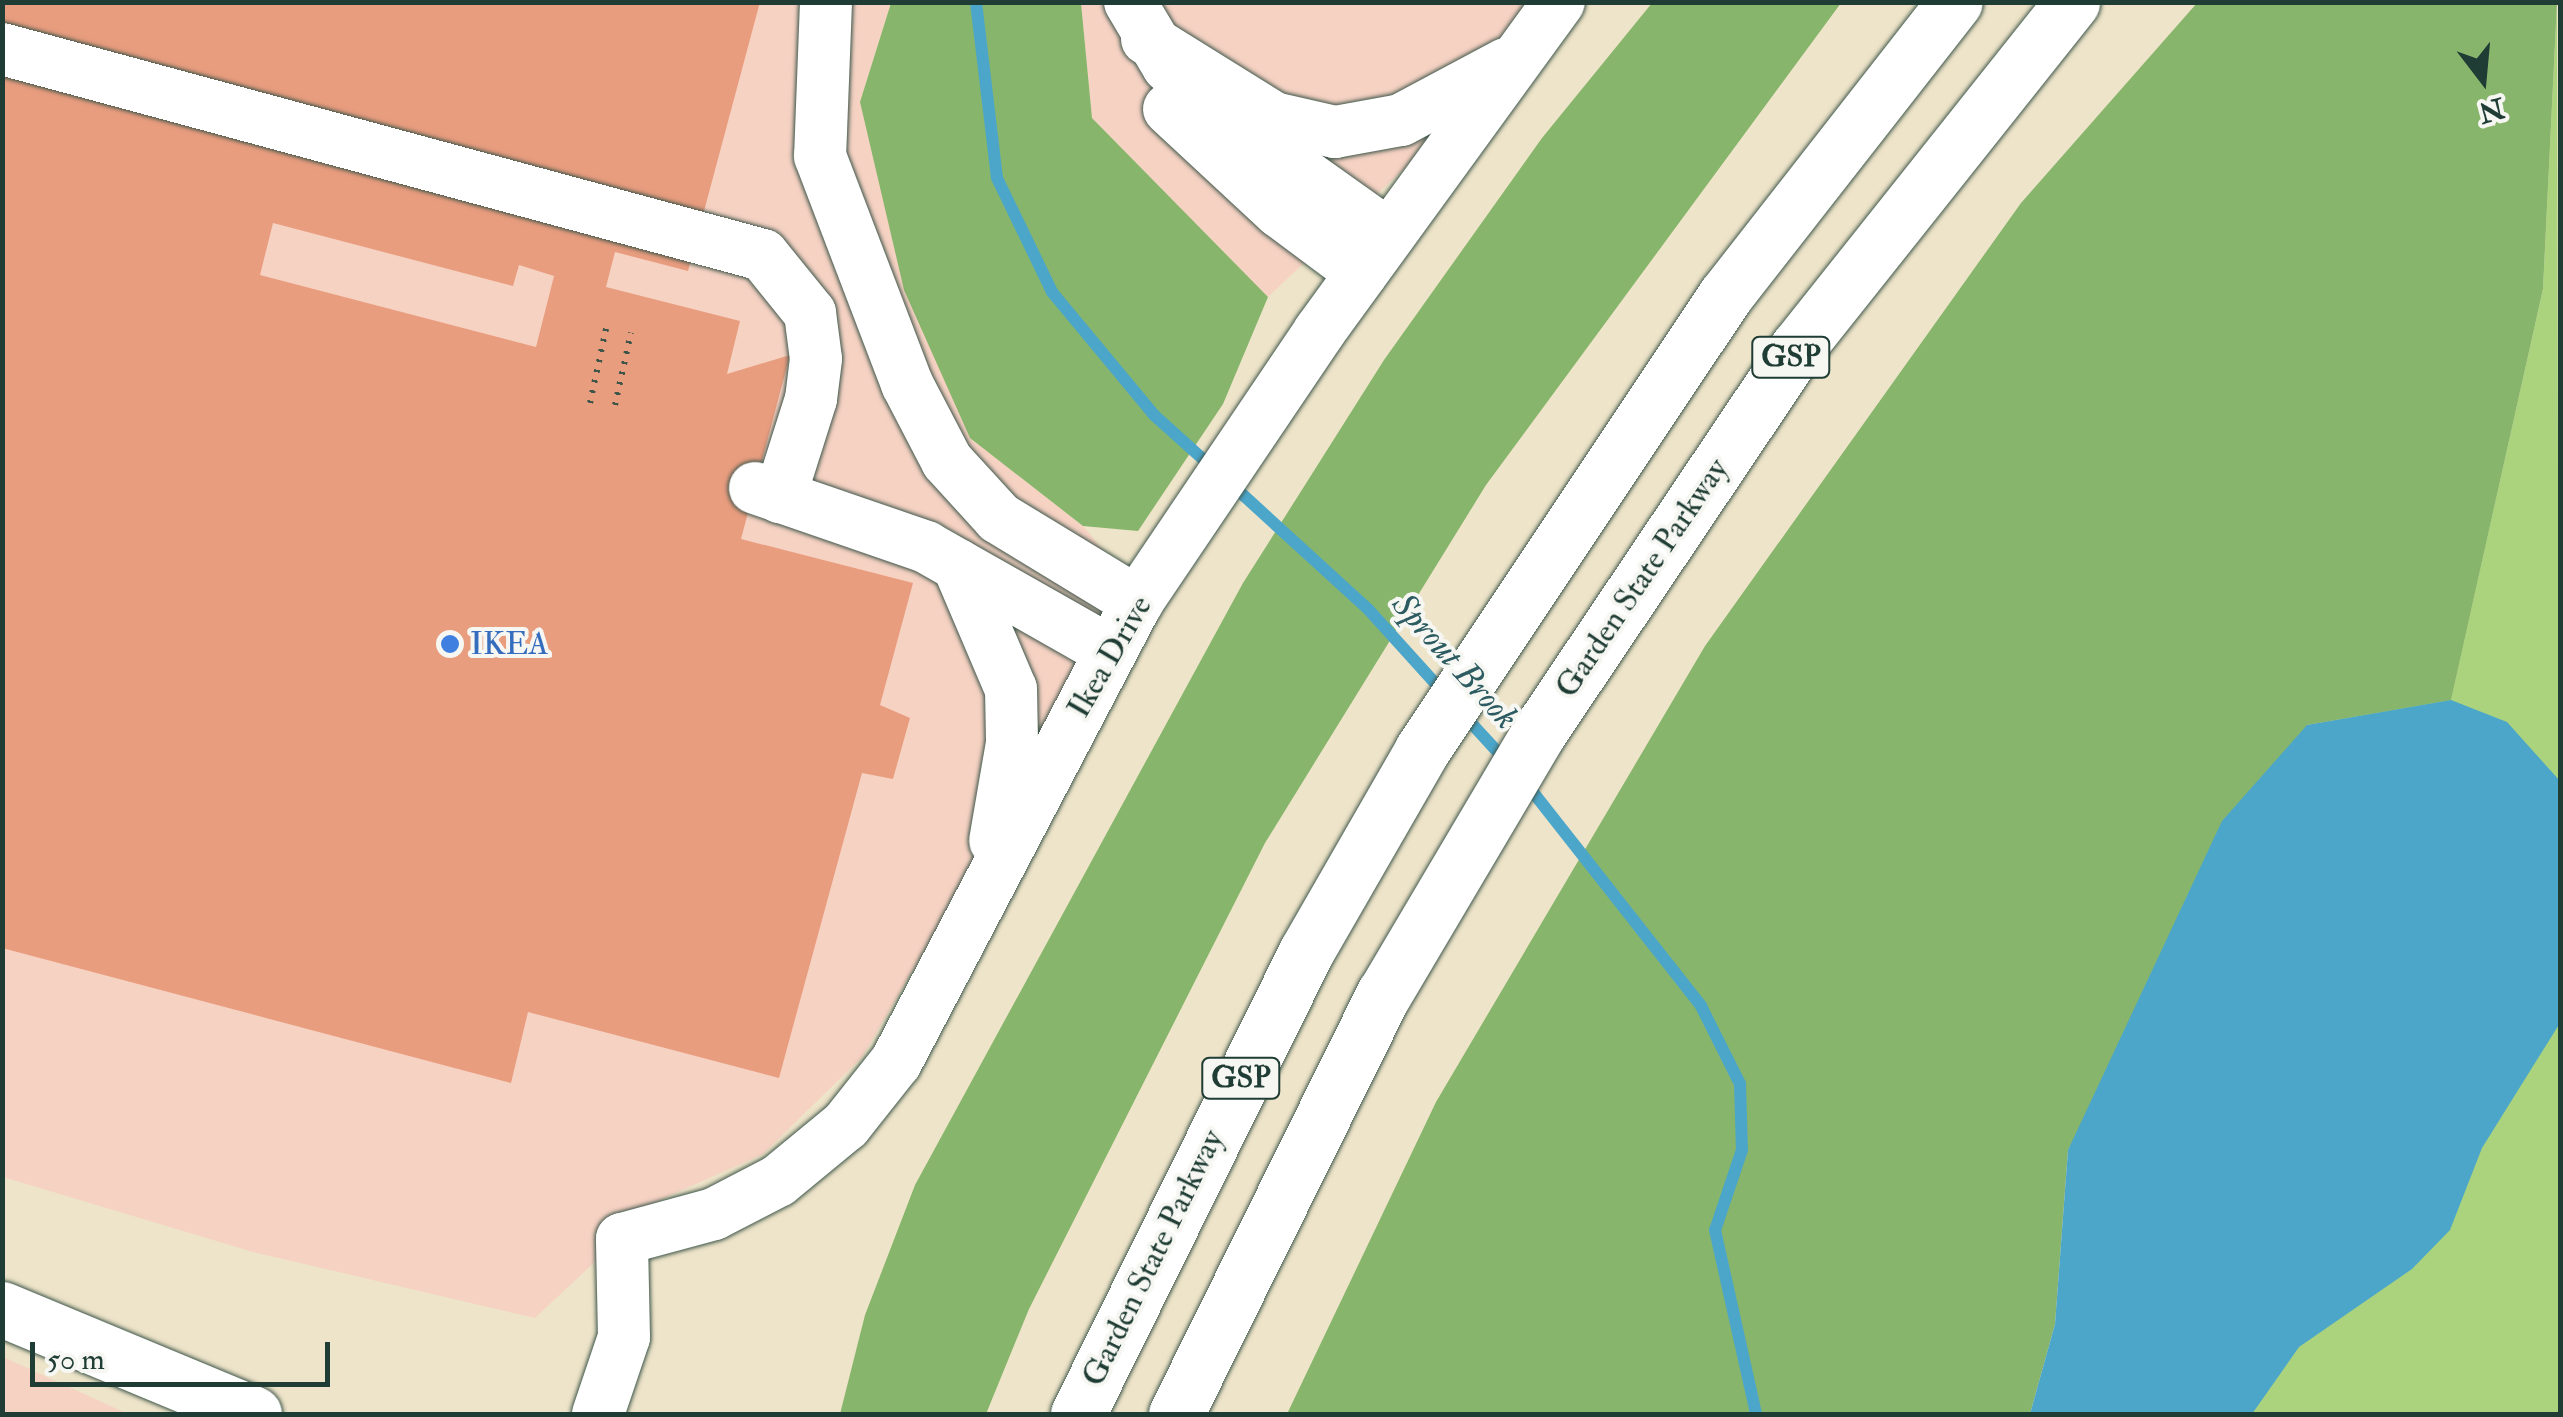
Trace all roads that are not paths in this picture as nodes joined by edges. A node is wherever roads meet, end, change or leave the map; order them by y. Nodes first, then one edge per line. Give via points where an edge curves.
1 (826, 2) edge
2 (1560, 2) edge
3 (1956, 2) edge
4 (2072, 2) edge
5 (1139, 21) edge
6 (2, 49) edge
7 (1516, 59) junction
8 (1376, 254) junction
9 (1173, 556) junction
10 (1072, 563) junction
11 (958, 565) junction
12 (1138, 602) junction
13 (1110, 650) junction
14 (991, 881) junction
15 (2, 1309) edge
16 (254, 1414) edge
17 (598, 1414) edge
18 (1078, 1414) edge
19 (1176, 1414) edge

1 - 10 street via 820,156 907,384 947,461 998,518
2 - 7 street, Ikea Drive
3 - 18 highway, Garden State Parkway / GSP via 1725,296 1422,750 1262,1037
4 - 19 highway, Garden State Parkway / GSP via 1797,348 1539,732 1376,1011
5 - 7 street via 1274,118 1334,132 1402,120
5 - 8 street via 1148,74 1196,140
6 - 11 street via 763,255 810,313 816,359 810,399 767,492 926,547
7 - 8 street, Ikea Drive
8 - 9 street, Ikea Drive
9 - 10 street
9 - 12 street, Ikea Drive
10 - 12 street
11 - 13 street
11 - 14 street via 1010,689 1012,744
12 - 13 street, Ikea Drive
13 - 14 street, Ikea Drive
14 - 17 street, Ikea Drive via 896,1062 846,1124 778,1182 714,1214 622,1239 624,1337
15 - 16 highway

